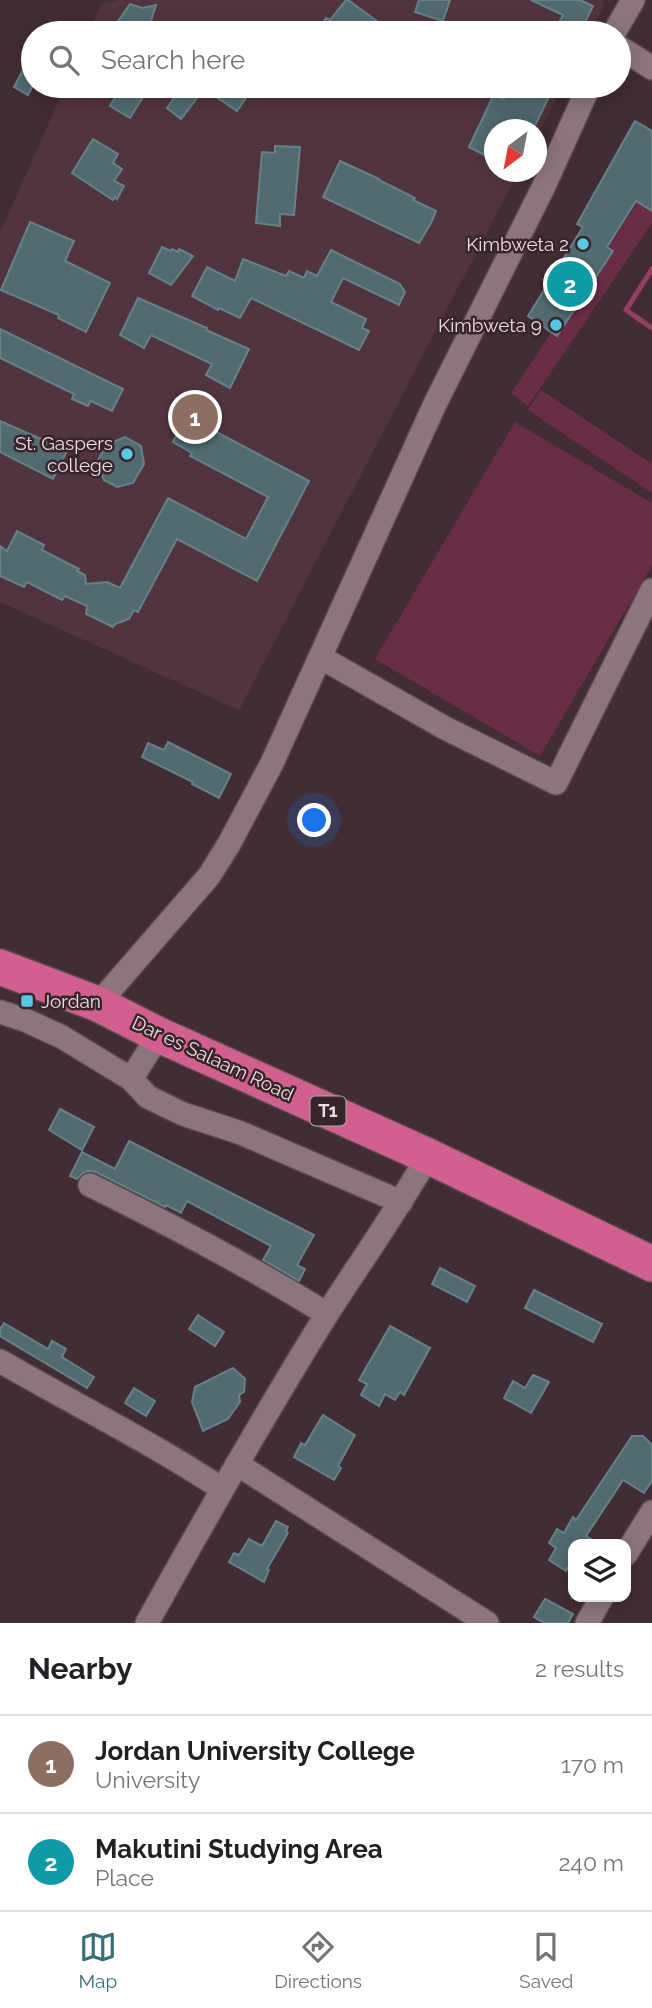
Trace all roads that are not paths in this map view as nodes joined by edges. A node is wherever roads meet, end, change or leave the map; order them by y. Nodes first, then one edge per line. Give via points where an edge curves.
1 (633, 0) edge
2 (621, 21) edge
3 (631, 55) edge
4 (652, 68) edge
5 (584, 98) edge
6 (652, 590) edge
7 (320, 657) junction
8 (0, 967) edge
9 (98, 1004) junction
10 (0, 1012) edge
11 (159, 1035) junction
12 (131, 1079) junction
13 (428, 1156) junction
14 (90, 1185) dead end
15 (401, 1202) junction
16 (652, 1264) edge
17 (327, 1314) junction
18 (0, 1361) edge
19 (237, 1464) junction
20 (222, 1489) junction
21 (652, 1512) edge
22 (631, 1546) edge
23 (599, 1602) edge
24 (147, 1623) edge
25 (487, 1623) edge
26 (587, 1623) edge

1 - 2 street
3 - 4 street
5 - 7 street via 434,406
6 - 7 street via 556,783 445,728
7 - 9 street via 272,763 209,876
8 - 9 highway, Dar es Salaam Road / T1
9 - 11 highway, Dar es Salaam Road / T1
10 - 12 street via 62,1037
11 - 12 street
11 - 13 highway, Dar es Salaam Road / T1
12 - 15 street via 148,1097 183,1114 241,1133
13 - 15 street
13 - 16 highway, Dar es Salaam Road / T1
14 - 17 street via 283,1286
15 - 17 street
17 - 19 street
18 - 20 street
19 - 20 street
19 - 25 street
20 - 24 street
21 - 22 street
23 - 26 street

